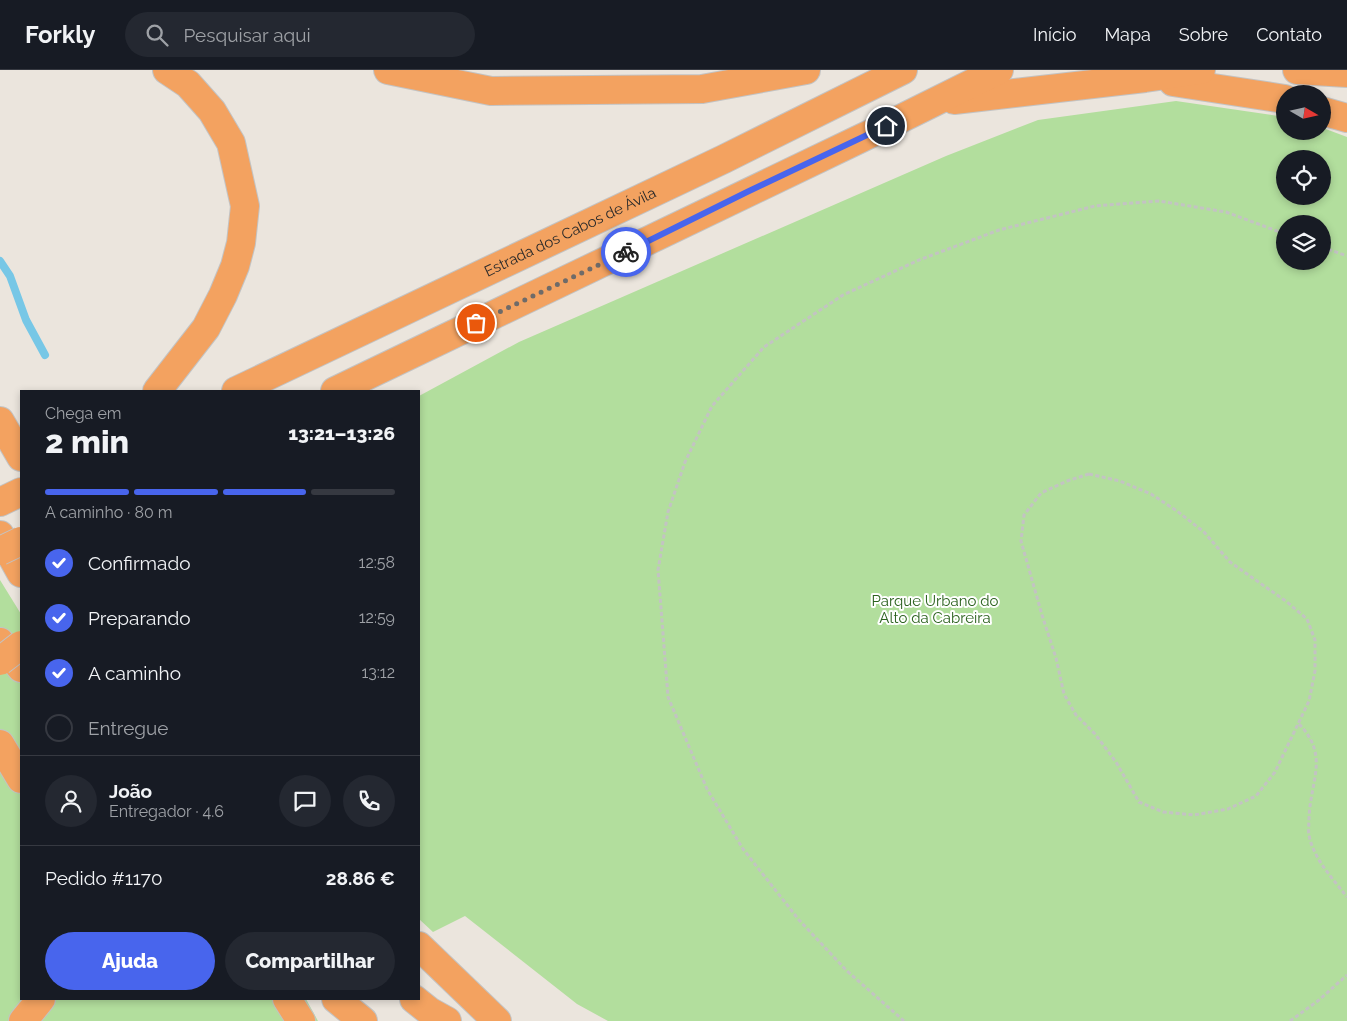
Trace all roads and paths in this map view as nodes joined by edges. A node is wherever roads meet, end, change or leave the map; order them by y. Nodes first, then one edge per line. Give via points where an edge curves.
1 (167, 70) edge
2 (388, 70) edge
3 (806, 70) edge
4 (903, 70) edge
5 (999, 70) edge
6 (1201, 70) edge
7 (1297, 70) edge
8 (1347, 73) edge
9 (1145, 78) junction
10 (1276, 98) edge
11 (935, 102) junction
12 (1331, 114) edge
13 (1347, 118) edge
14 (1276, 231) edge
15 (1331, 250) edge
16 (1347, 256) edge
17 (387, 365) junction
18 (158, 390) edge
19 (238, 390) edge
20 (337, 390) edge
21 (355, 390) edge
22 (0, 421) edge
23 (20, 455) edge
24 (20, 492) edge
25 (0, 502) edge
26 (0, 535) edge
27 (20, 541) edge
28 (0, 551) edge
29 (20, 571) edge
30 (0, 642) edge
31 (20, 646) edge
32 (0, 660) edge
33 (20, 667) edge
34 (1299, 724) junction
35 (0, 744) edge
36 (20, 777) edge
37 (1347, 897) edge
38 (420, 947) edge
39 (1347, 975) edge
40 (40, 1000) edge
41 (288, 1000) edge
42 (337, 1000) edge
43 (415, 1000) edge
44 (23, 1021) edge
45 (301, 1021) edge
46 (363, 1021) edge
47 (447, 1021) edge
48 (497, 1021) edge
49 (904, 1021) edge
50 (1290, 1021) edge

1 - 18 highway via 188,84 212,112 231,143 245,206 242,243 223,295 206,328
2 - 3 highway via 491,91 702,89
4 - 19 highway, Estrada dos Cabos de Ávila via 724,159
5 - 11 highway
6 - 9 highway
7 - 8 highway
9 - 10 highway
9 - 11 highway
11 - 17 highway
12 - 13 highway
14 - 49 path via 1226,212 1159,202 1095,206 999,230 919,260 843,295 764,347 712,406 685,462 668,512 658,570 668,697 707,789 743,849 799,920 847,971
15 - 16 path
17 - 20 highway
17 - 21 highway
22 - 23 highway
24 - 25 highway
26 - 29 highway
27 - 28 highway, bridge
30 - 33 highway
31 - 32 highway, bridge
34 - 34 path via 1309,700 1315,671 1315,640 1307,619 1230,562 1204,532 1151,494 1120,481 1089,474 1040,493 1024,515 1021,541 1064,694 1076,715 1116,762 1139,802 1164,812 1194,815 1228,809 1256,796 1275,772
34 - 37 path via 1313,741 1317,761 1309,811 1309,834 1316,855
35 - 36 highway
38 - 48 highway
39 - 50 path
40 - 44 highway
41 - 45 highway
42 - 46 highway
43 - 47 highway

